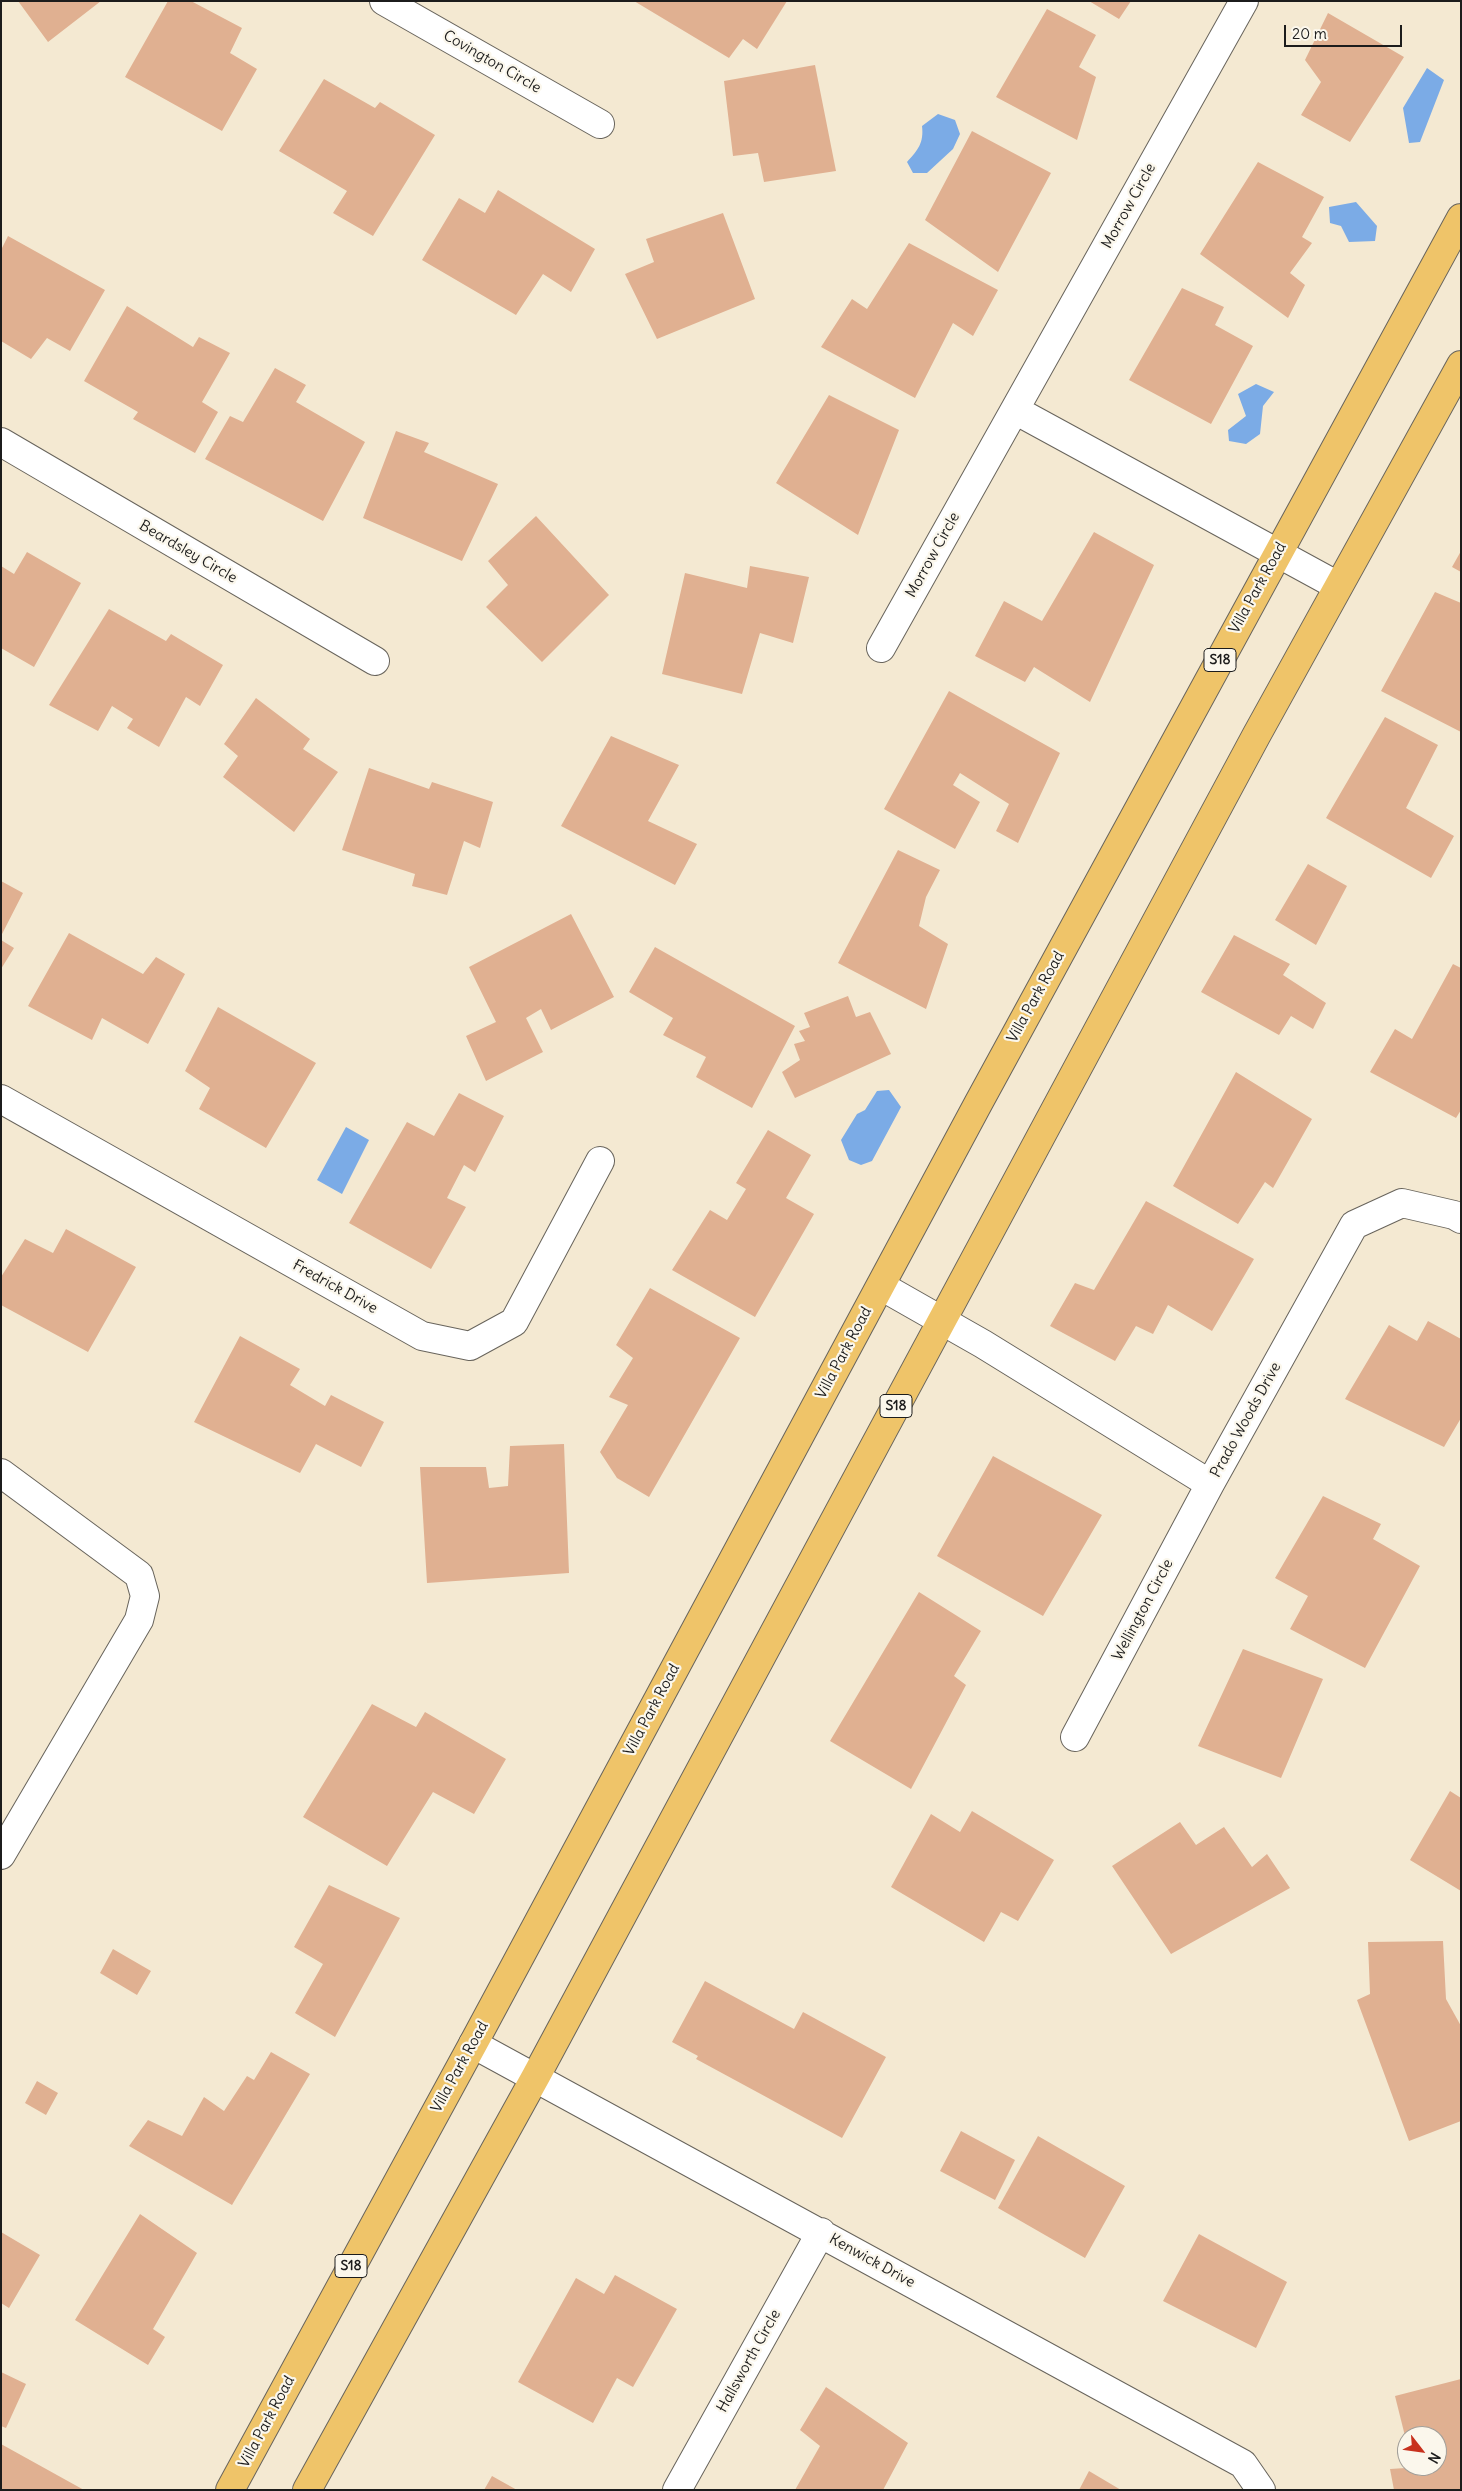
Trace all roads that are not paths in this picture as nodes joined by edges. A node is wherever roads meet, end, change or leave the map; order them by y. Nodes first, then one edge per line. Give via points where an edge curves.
1 (384, 1) edge
2 (1244, 1) edge
3 (600, 124) dead end
4 (1461, 218) edge
5 (1461, 365) edge
6 (1015, 410) junction
7 (1, 442) edge
8 (1277, 553) junction
9 (1338, 586) junction
10 (881, 648) dead end
11 (376, 661) dead end
12 (1, 1099) edge
13 (600, 1161) dead end
14 (1461, 1219) edge
15 (881, 1286) junction
16 (941, 1322) junction
17 (1, 1473) edge
18 (1210, 1484) junction
19 (1075, 1737) dead end
20 (1, 1855) edge
21 (473, 2044) junction
22 (536, 2076) junction
23 (821, 2232) junction
24 (230, 2490) edge
25 (307, 2490) edge
26 (677, 2490) edge
27 (1261, 2490) edge

1 - 3 street, Covington Circle
2 - 6 street, Morrow Circle
4 - 8 main road, Villa Park Road / S18
5 - 9 main road, S18
6 - 8 street
6 - 10 street, Morrow Circle
7 - 11 street, Beardsley Circle
8 - 9 street
8 - 15 main road, Villa Park Road / S18
9 - 16 main road, S18
12 - 13 street, Fredrick Drive via 422,1336 470,1346 514,1322
14 - 18 street, Prado Woods Drive via 1402,1203 1354,1225
15 - 16 street, Prado Woods Drive
15 - 21 main road, Villa Park Road / S18
16 - 18 street, Prado Woods Drive via 983,1344
16 - 22 main road, S18
17 - 20 street via 139,1575 145,1596 139,1620
18 - 19 street, Wellington Circle
21 - 22 street, Kenwick Drive
21 - 24 main road, Villa Park Road / S18
22 - 23 street, Kenwick Drive
22 - 25 main road, S18
23 - 26 street, Hallsworth Circle
23 - 27 street, Kenwick Drive via 1242,2464

